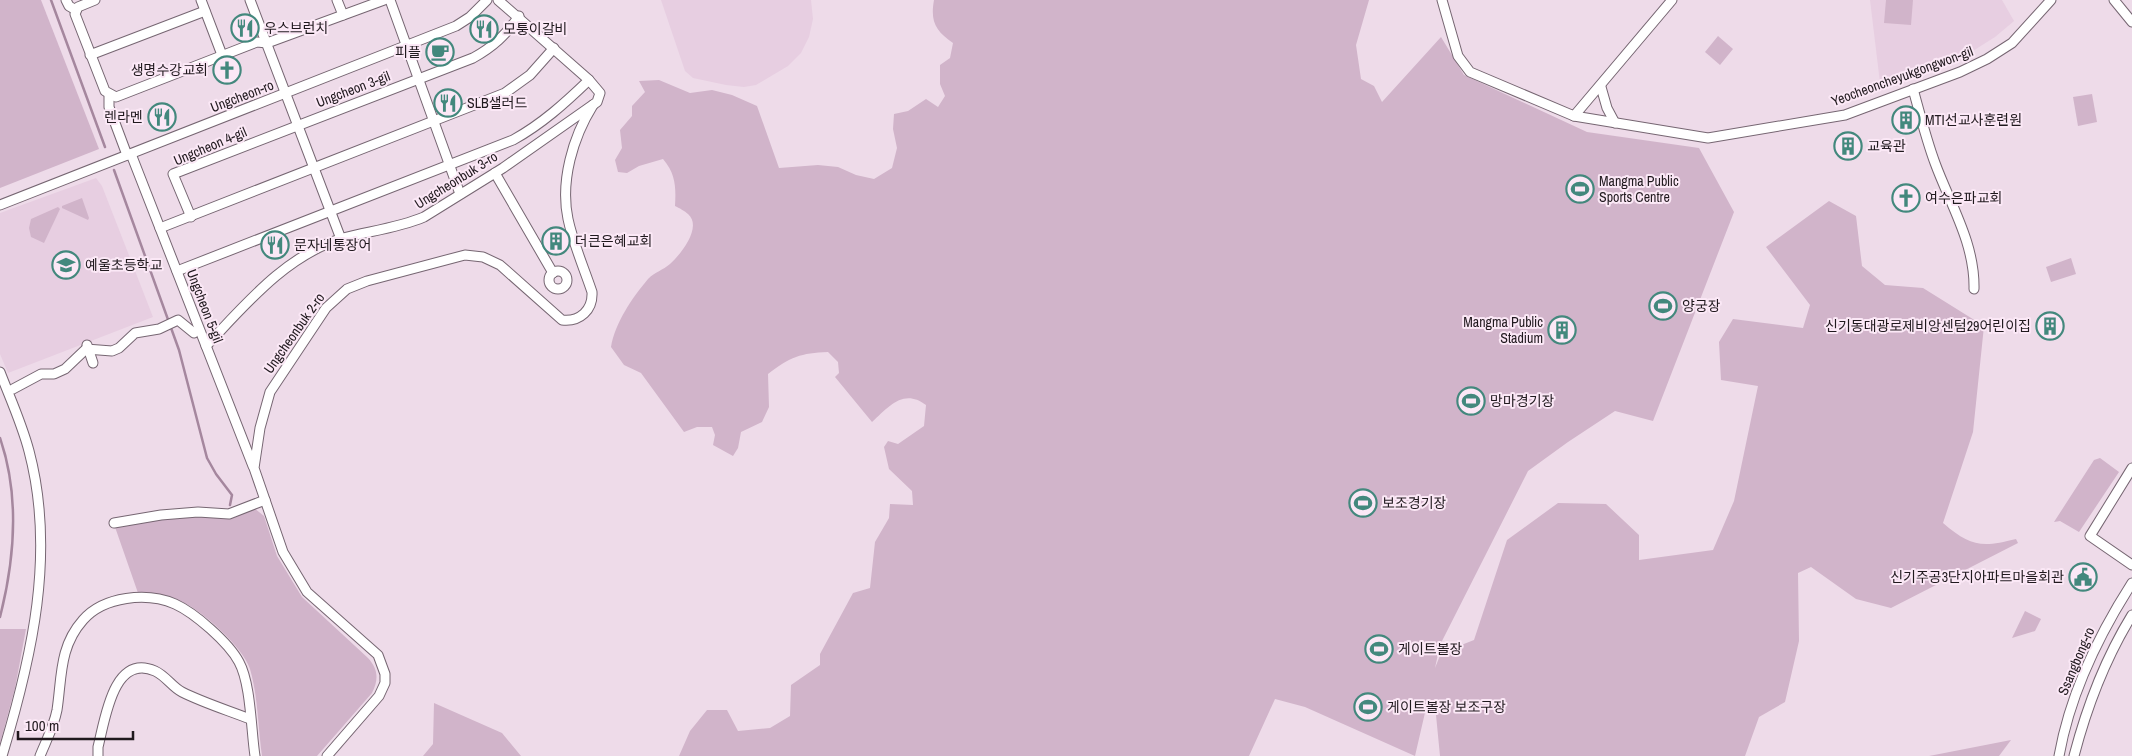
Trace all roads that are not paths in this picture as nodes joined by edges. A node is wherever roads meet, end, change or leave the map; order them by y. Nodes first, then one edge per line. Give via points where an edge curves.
1 (66, 0) edge
2 (96, 0) edge
3 (201, 0) edge
4 (250, 0) edge
5 (337, 0) edge
6 (384, 0) edge
7 (390, 0) edge
8 (487, 0) edge
9 (498, 0) edge
10 (1442, 0) edge
11 (1672, 0) edge
12 (2051, 0) edge
13 (2114, 0) edge
14 (76, 10) junction
15 (205, 11) junction
16 (342, 15) junction
17 (519, 16) junction
18 (2132, 22) edge
19 (267, 43) junction
20 (407, 47) junction
21 (554, 48) junction
22 (90, 55) junction
23 (222, 56) junction
24 (419, 79) junction
25 (589, 80) junction
26 (1601, 87) junction
27 (1913, 89) junction
28 (286, 94) junction
29 (109, 96) junction
30 (593, 105) junction
31 (1574, 116) junction
32 (434, 122) junction
33 (1615, 123) junction
34 (298, 124) junction
35 (561, 127) junction
36 (576, 142) junction
37 (126, 156) junction
38 (450, 165) junction
39 (314, 169) junction
40 (494, 173) junction
41 (460, 194) junction
42 (0, 205) edge
43 (331, 212) junction
44 (191, 217) junction
45 (160, 228) junction
46 (341, 239) junction
47 (177, 271) junction
48 (553, 273) dead end
49 (1974, 289) dead end
50 (194, 334) dead end
51 (88, 346) junction
52 (206, 346) junction
53 (93, 363) dead end
54 (0, 372) edge
55 (13, 389) dead end
56 (254, 468) junction
57 (2132, 468) edge
58 (265, 500) junction
59 (114, 523) dead end
60 (2132, 565) edge
61 (2132, 583) edge
62 (2132, 615) edge
63 (250, 719) junction
64 (2, 756) edge
65 (40, 756) edge
66 (98, 756) edge
67 (255, 756) edge
68 (327, 756) edge
69 (2059, 756) edge
70 (2074, 756) edge

1 - 14 street
2 - 14 street
3 - 15 street
4 - 19 street
5 - 16 street
6 - 16 street
7 - 20 street
8 - 20 street, Ungcheon-ro via 461,24
9 - 17 street
10 - 31 street, Yeocheoncheyukgongwon-gil via 1458,56 1470,72
11 - 26 street
12 - 27 street, Yeocheoncheyukgongwon-gil via 2012,42 1987,59
13 - 18 street
14 - 22 street, Ungcheon 5-gil via 75,16
15 - 22 street
15 - 23 street
16 - 19 street
17 - 21 street
17 - 24 street, Ungcheon 3-gil via 506,35 486,51
19 - 23 street via 257,42
19 - 28 street
20 - 24 street
20 - 28 street, Ungcheon-ro
21 - 25 street
21 - 32 street via 530,75 505,93
22 - 29 street, Ungcheon 5-gil
23 - 29 street via 119,96
24 - 32 street
24 - 34 street, Ungcheon 3-gil
25 - 30 street via 600,94
25 - 38 street via 535,128
26 - 31 street
26 - 33 street
27 - 33 street, Yeocheoncheyukgongwon-gil via 1845,115 1724,137 1690,136
27 - 49 street via 1934,161 1960,219 1973,269
28 - 34 street
28 - 37 street, Ungcheon-ro
29 - 37 street, Ungcheon 5-gil via 109,107
30 - 35 street, Ungcheonbuk 3-ro
30 - 36 street, Ungcheonbuk 2-ro
31 - 33 street, Yeocheoncheyukgongwon-gil
32 - 38 street
32 - 39 street
34 - 39 street
34 - 44 street, Ungcheon 4-gil via 173,174
35 - 36 street via 573,129
35 - 40 street, Ungcheonbuk 3-ro
36 - 56 street, Ungcheonbuk 2-ro via 570,163 566,203 573,236 592,292 592,299 583,314 576,320 562,320 500,265 477,256 465,255 357,284 336,297 326,308 280,375 264,410
37 - 42 street, Ungcheon-ro
37 - 45 street, Ungcheon 5-gil
38 - 41 street
38 - 43 street
39 - 43 street
39 - 44 street
40 - 41 street, Ungcheonbuk 3-ro
40 - 48 street
41 - 46 street, Ungcheonbuk 3-ro via 410,223
43 - 46 street
43 - 47 street
44 - 45 street
45 - 47 street, Ungcheon 5-gil
46 - 52 street, Ungcheonbuk 3-ro via 285,268
47 - 52 street, Ungcheon 5-gil
50 - 51 street via 178,320 135,333 112,351
51 - 53 street
51 - 55 street via 65,369 54,374 41,374
52 - 56 street, Ungcheon 5-gil
54 - 64 street via 28,450 42,550 35,618 21,689
56 - 58 street, Ungcheonbuk 2-ro
57 - 60 street via 2090,536
58 - 59 street via 229,514 198,512
58 - 68 street, Ungcheonbuk 2-ro via 283,552 302,586 374,651 384,669 385,683 379,696
61 - 69 street, Ssangbong-ro via 2111,616 2085,670 2064,730
62 - 70 street, Ssangbong-ro via 2108,657
63 - 65 street via 243,671 233,652 216,635 174,604 151,599 122,600 96,609 83,620 67,643 60,668 57,712
63 - 66 street via 181,692 156,671 133,670 124,674 116,686
63 - 67 street

